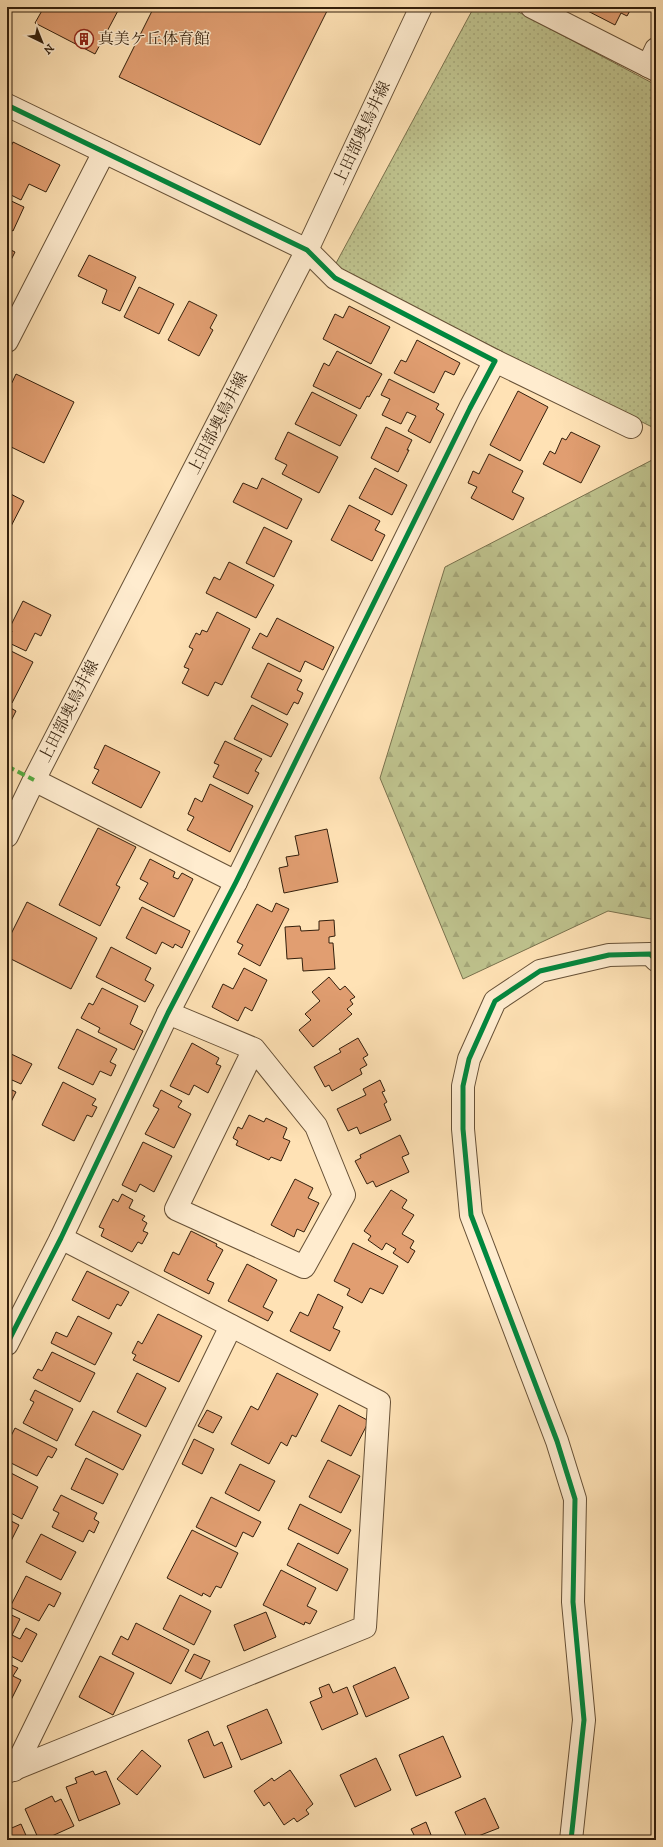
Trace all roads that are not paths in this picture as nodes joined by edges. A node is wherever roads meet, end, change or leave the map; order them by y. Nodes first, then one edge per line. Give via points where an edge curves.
1 (421, 7) edge
2 (532, 7) edge
3 (653, 62) edge
4 (7, 105) edge
5 (104, 152) junction
6 (307, 250) junction
7 (7, 341) edge
8 (495, 361) junction
9 (631, 427) dead end
10 (34, 780) junction
11 (7, 836) edge
12 (236, 882) junction
13 (656, 960) edge
14 (168, 1013) junction
15 (254, 1049) junction
16 (62, 1238) junction
17 (231, 1326) junction
18 (7, 1344) edge
19 (11, 1771) edge
20 (571, 1840) edge

1 - 6 street, 上田部奥鳥井線
2 - 3 street
4 - 5 street
5 - 6 street
5 - 7 street
6 - 8 street via 335,278
6 - 10 street, 上田部奥鳥井線
8 - 9 street
8 - 12 street
10 - 11 street, 上田部奥鳥井線
10 - 12 street
12 - 14 street
13 - 20 street via 650,954 608,955 540,971 501,996 495,1001 469,1059 463,1086 462,1129 471,1215 557,1441 575,1498 573,1602 584,1720
14 - 15 street
14 - 16 street
15 - 15 street via 316,1126 344,1195 304,1267 176,1209
16 - 17 street
16 - 18 street
17 - 19 street
17 - 19 street via 379,1402 365,1627

